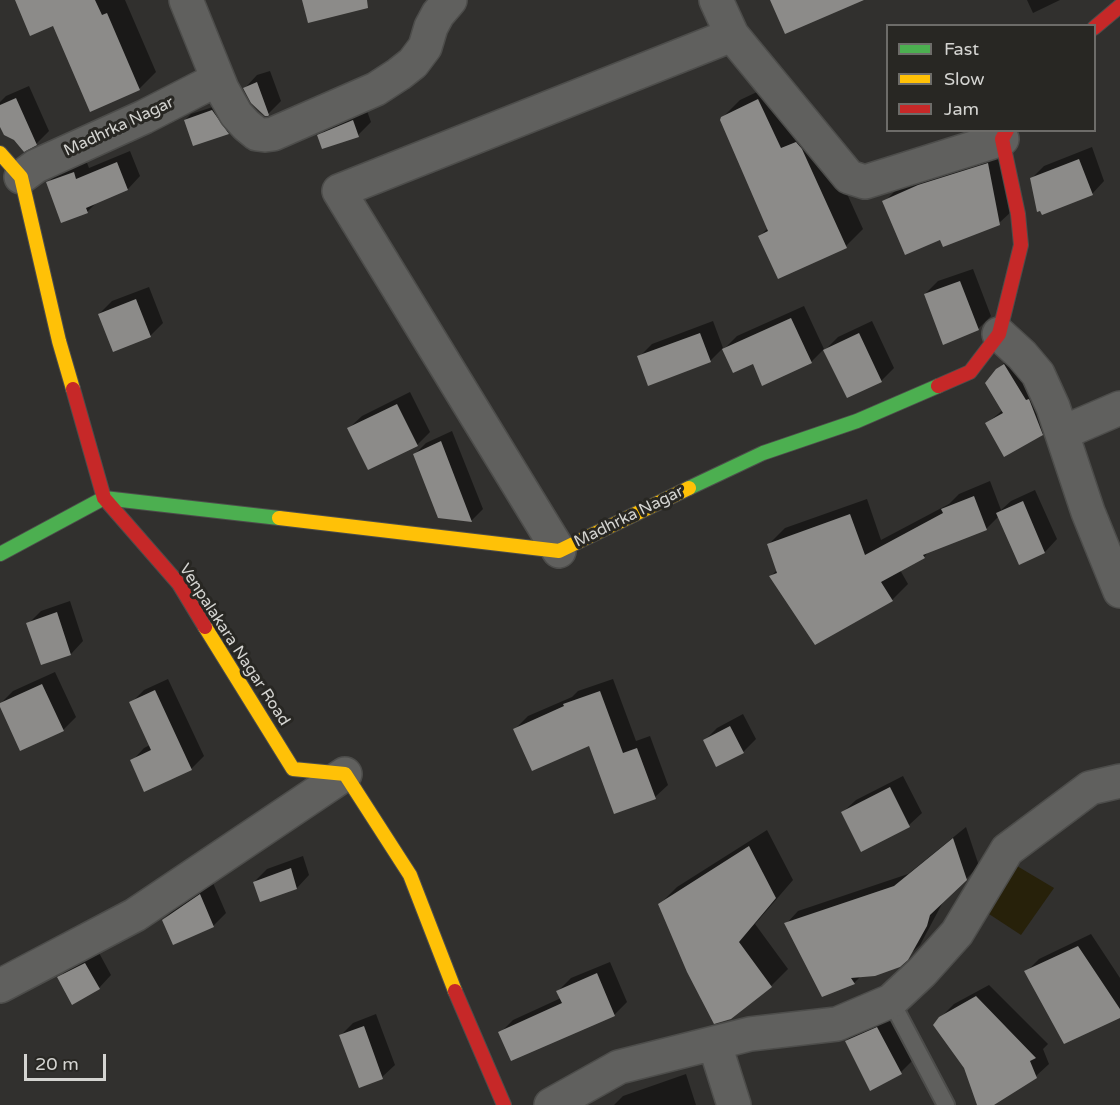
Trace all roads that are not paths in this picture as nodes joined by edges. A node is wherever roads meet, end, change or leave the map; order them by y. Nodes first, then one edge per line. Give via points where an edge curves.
1 (186, 0) edge
2 (450, 0) edge
3 (716, 0) edge
4 (1120, 6) edge
5 (1096, 27) edge
6 (732, 35) junction
7 (218, 80) junction
8 (1005, 135) edge
9 (10, 165) edge
10 (999, 334) junction
11 (1120, 408) edge
12 (1062, 433) junction
13 (104, 498) junction
14 (559, 551) junction
15 (0, 554) edge
16 (1120, 591) edge
17 (345, 774) junction
18 (1120, 781) edge
19 (0, 986) edge
20 (891, 1001) junction
21 (715, 1045) junction
22 (504, 1105) edge
23 (551, 1105) edge
24 (734, 1105) edge
25 (946, 1105) edge

1 - 7 street
2 - 7 street via 431,27 425,47 399,74 376,89 273,134 257,134 246,125
3 - 6 street, Madhrka Nagar
4 - 5 street
6 - 8 street, Madhrka Nagar via 849,177 865,182
6 - 14 street via 339,191
7 - 9 street, Madhrka Nagar via 36,166
8 - 10 street, Madhrka Nagar via 1021,245
9 - 13 street, Venpalakara Nagar Road
10 - 12 street via 1038,374
10 - 14 street, Madhrka Nagar via 970,372 857,421 763,453
11 - 12 street
12 - 16 street
13 - 14 street, Madhrka Nagar
13 - 15 street
13 - 17 street, Venpalakara Nagar Road via 179,584 293,769
17 - 19 street via 135,915
17 - 22 street via 410,875
18 - 20 street via 1090,788 1007,850 957,933
20 - 21 street via 837,1024 750,1034
20 - 25 lane
21 - 23 street via 619,1067
21 - 24 street

